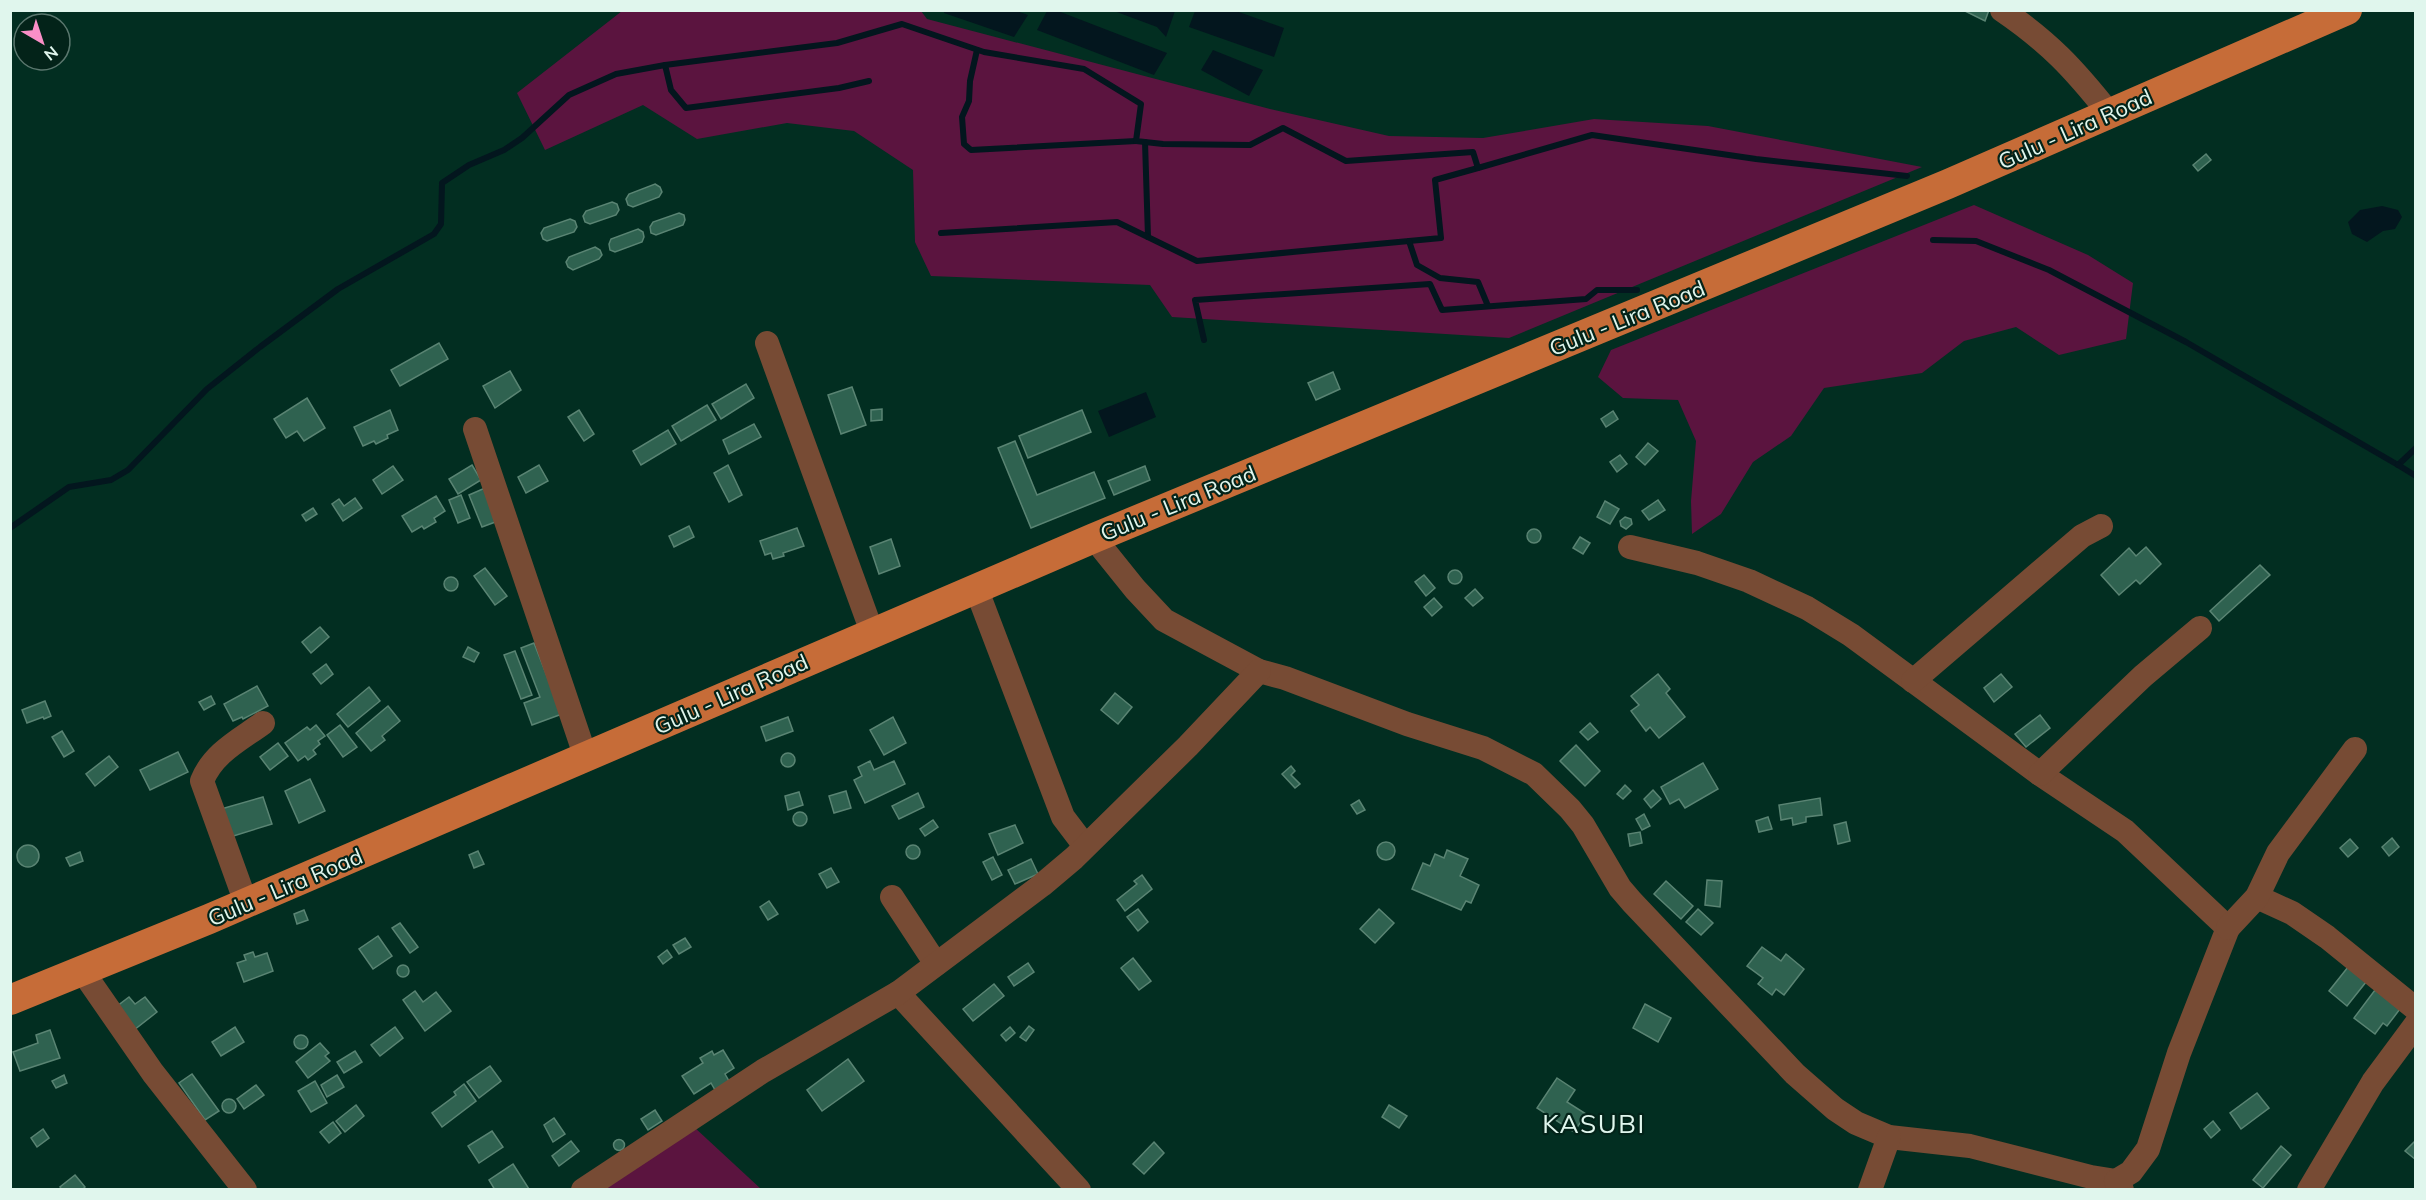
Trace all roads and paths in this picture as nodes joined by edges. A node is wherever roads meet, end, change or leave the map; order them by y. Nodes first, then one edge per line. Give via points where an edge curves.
1 (2002, 10) edge
2 (2347, 10) edge
3 (2109, 113) junction
4 (767, 343) dead end
5 (475, 429) dead end
6 (2101, 526) dead end
7 (1094, 538) junction
8 (1630, 547) dead end
9 (976, 588) junction
10 (2200, 628) dead end
11 (872, 632) junction
12 (1259, 671) junction
13 (1913, 681) junction
14 (263, 723) dead end
15 (2355, 749) dead end
16 (586, 758) junction
17 (2040, 774) junction
18 (1085, 846) junction
19 (892, 897) dead end
20 (2257, 897) junction
21 (246, 903) junction
22 (2228, 928) junction
23 (936, 964) junction
24 (83, 972) junction
25 (898, 993) junction
26 (10, 1000) edge
27 (2415, 1009) edge
28 (2415, 1024) edge
29 (1889, 1137) junction
30 (2119, 1185) edge
31 (245, 1190) edge
32 (584, 1190) edge
33 (1079, 1190) edge
34 (1870, 1190) edge
35 (2309, 1190) edge

1 - 3 street via 2060,54
2 - 3 main road, Gulu - Lira Road
3 - 7 main road, Gulu - Lira Road via 1926,194
4 - 11 street
5 - 16 street
6 - 13 street via 2082,536
7 - 9 main road, Gulu - Lira Road
7 - 12 street via 1164,620
8 - 13 street via 1697,563 1749,581 1807,608
9 - 11 main road, Gulu - Lira Road
9 - 18 street via 1064,817
10 - 17 street
11 - 16 main road, Gulu - Lira Road
12 - 18 street
12 - 29 street via 1483,748 1534,774 1577,817 1632,902 1795,1074 1835,1109
13 - 17 street
14 - 21 street via 219,754 202,781
15 - 20 street via 2278,853
16 - 21 main road, Gulu - Lira Road
17 - 22 street via 2125,831
18 - 23 street via 1058,872
19 - 23 street
20 - 22 street
20 - 27 street via 2292,913 2318,931
21 - 24 main road, Gulu - Lira Road
22 - 30 street via 2179,1053 2148,1149
23 - 25 street
24 - 26 main road, Gulu - Lira Road
24 - 31 street via 153,1073
25 - 32 street via 763,1071
25 - 33 street
28 - 35 street via 2373,1082
29 - 30 street via 1970,1146
29 - 34 street

